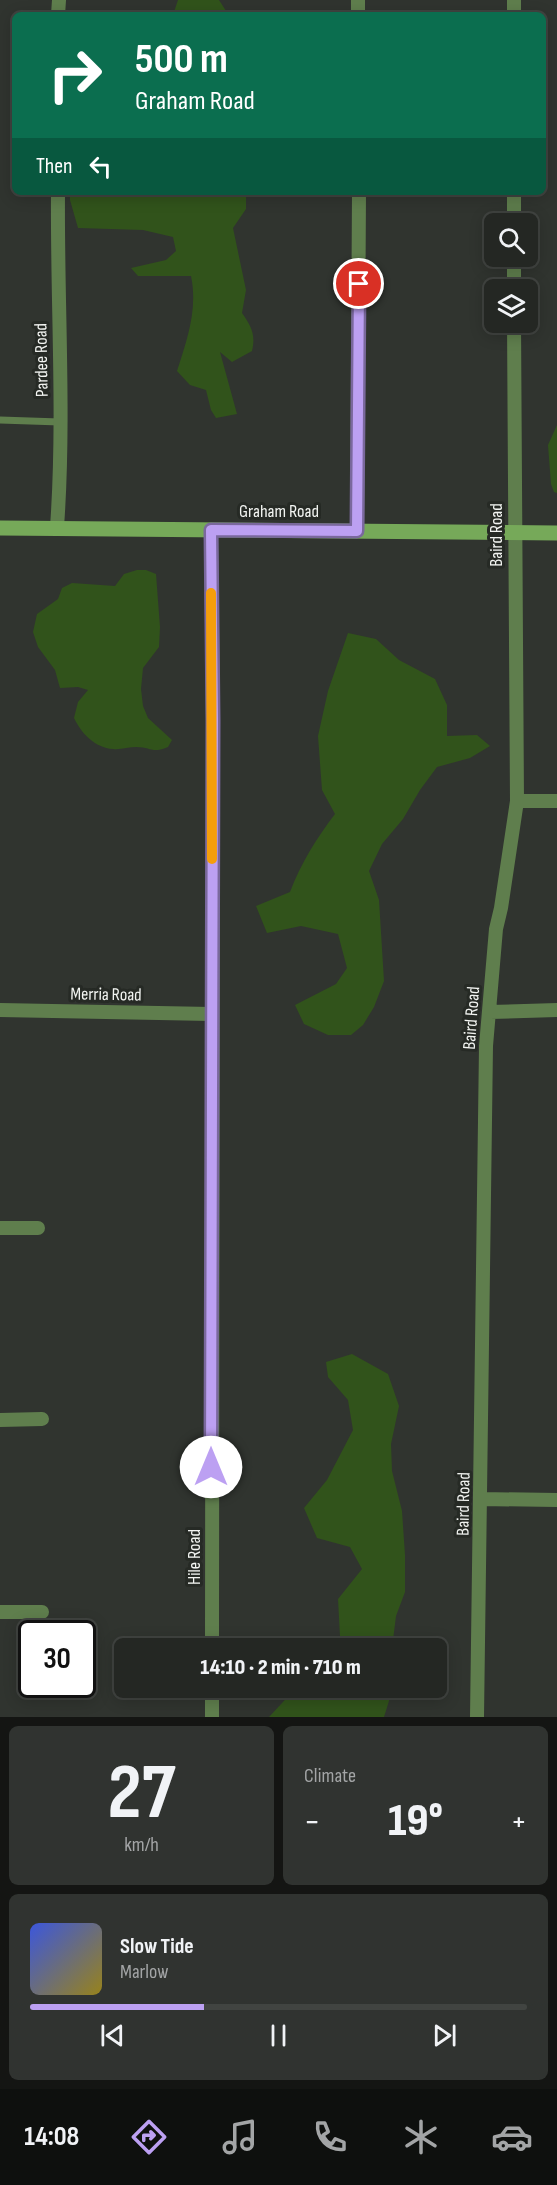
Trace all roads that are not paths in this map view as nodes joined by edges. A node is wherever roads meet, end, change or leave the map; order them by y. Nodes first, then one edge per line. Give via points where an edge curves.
1 (58, 195) edge
2 (359, 195) edge
3 (514, 195) edge
4 (514, 213) edge
5 (514, 333) edge
6 (0, 420) edge
7 (60, 422) junction
8 (57, 527) junction
9 (0, 528) edge
10 (211, 530) junction
11 (357, 531) junction
12 (514, 532) junction
13 (557, 533) edge
14 (517, 801) junction
15 (557, 801) edge
16 (0, 1010) edge
17 (557, 1010) edge
18 (490, 1012) junction
19 (212, 1014) junction
20 (0, 1228) edge
21 (38, 1228) dead end
22 (42, 1419) dead end
23 (0, 1420) edge
24 (482, 1499) junction
25 (557, 1500) edge
26 (0, 1612) edge
27 (42, 1612) dead end
28 (212, 1638) edge
29 (212, 1698) edge
30 (212, 1717) edge
31 (477, 1717) edge

1 - 7 street, Pardee Road
2 - 11 street
3 - 4 street
5 - 12 street, Baird Road
6 - 7 lane
7 - 8 street, Pardee Road
8 - 9 main road, Graham Road
8 - 10 main road, Graham Road
10 - 11 main road, Graham Road
10 - 19 street, Hile Road
11 - 12 main road, Graham Road
12 - 13 main road, Graham Road
12 - 14 street, Baird Road
14 - 15 street
14 - 18 street, Baird Road via 496,929
16 - 19 street, Merria Road
17 - 18 street
18 - 24 street, Baird Road via 486,1046
19 - 28 street, Hile Road
20 - 21 street
22 - 23 street
24 - 25 street
24 - 31 street, Baird Road
26 - 27 street
29 - 30 street

